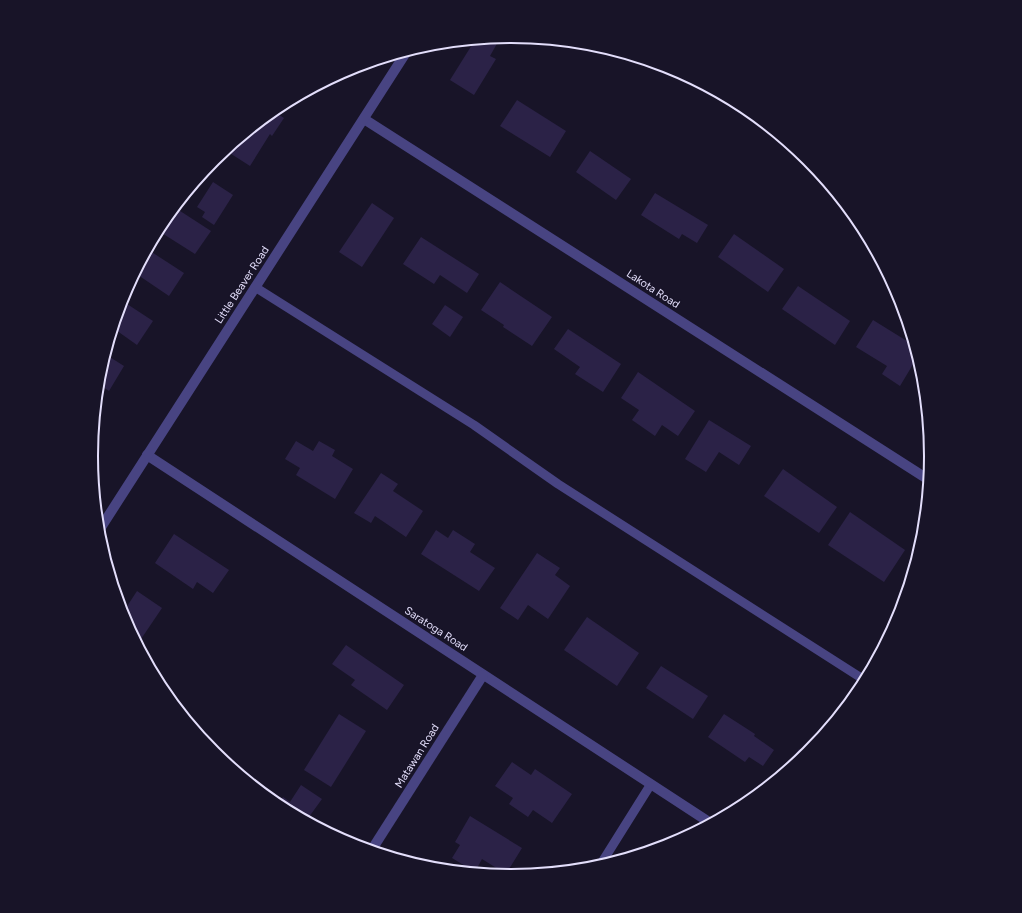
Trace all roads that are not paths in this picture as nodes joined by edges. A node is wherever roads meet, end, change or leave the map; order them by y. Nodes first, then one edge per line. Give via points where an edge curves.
1 (403, 57) edge
2 (364, 119) junction
3 (255, 287) junction
4 (147, 456) junction
5 (924, 477) edge
6 (103, 524) edge
7 (483, 675) junction
8 (860, 677) edge
9 (651, 784) junction
10 (707, 821) edge
11 (374, 847) edge
12 (604, 859) edge

1 - 2 street, Little Beaver Road
2 - 3 street, Little Beaver Road
2 - 5 street, Lakota Road
3 - 4 street, Little Beaver Road
3 - 8 lane via 474,425 558,484
4 - 6 street, Little Beaver Road
4 - 7 street, Saratoga Road
7 - 9 street, Saratoga Road
7 - 11 street, Matawan Road
9 - 10 street, Saratoga Road
9 - 12 lane

